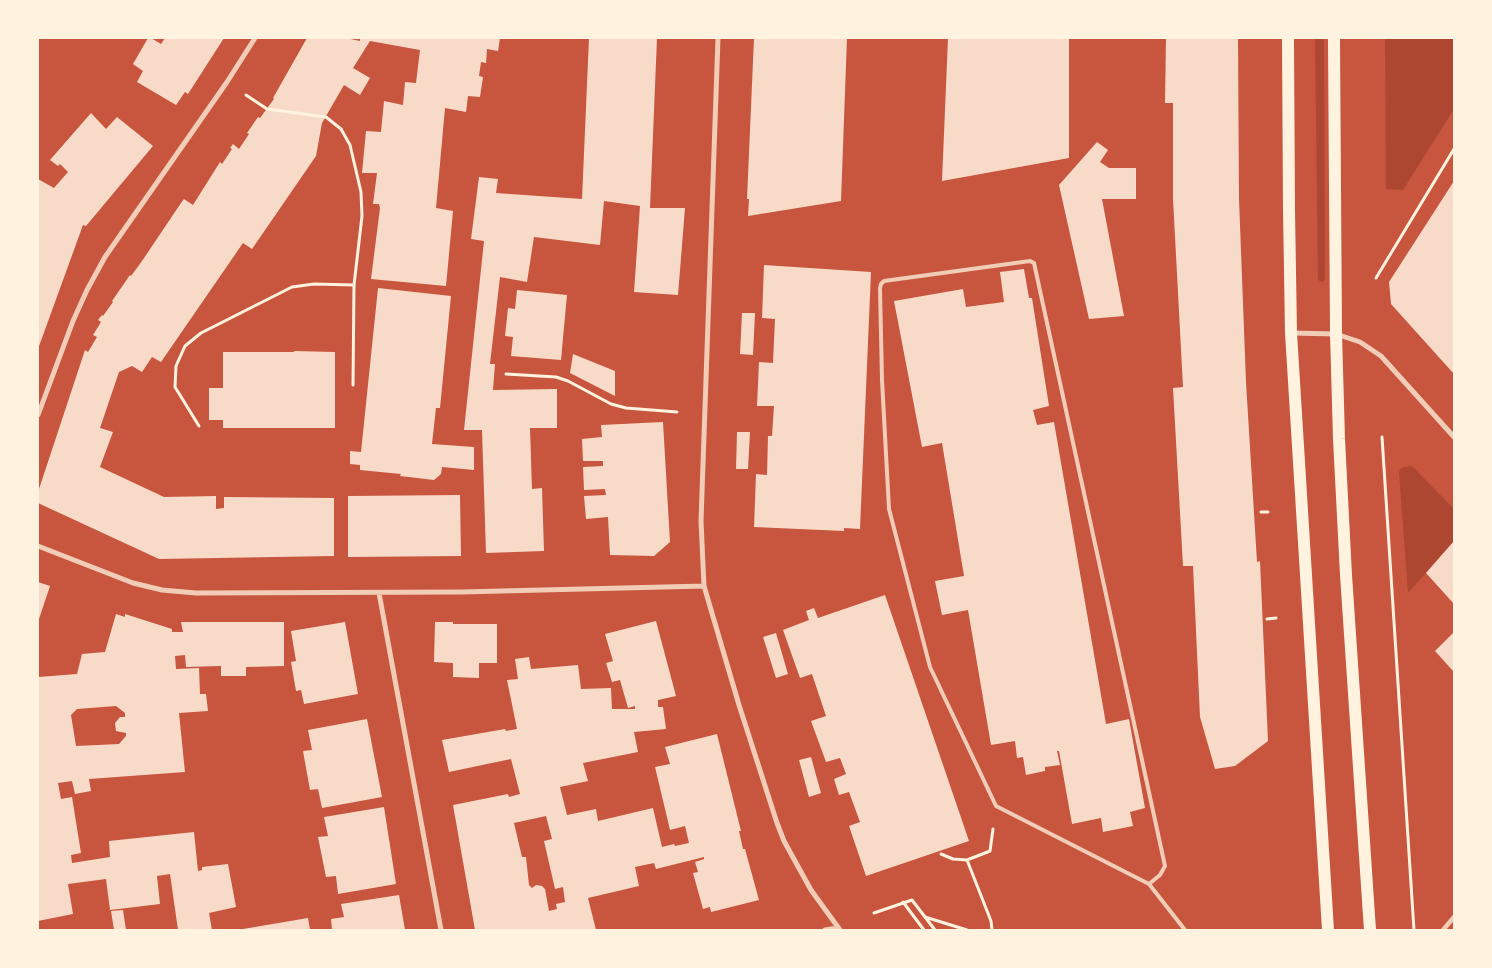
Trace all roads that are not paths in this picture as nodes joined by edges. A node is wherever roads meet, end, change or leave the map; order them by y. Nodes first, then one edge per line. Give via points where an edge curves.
1 (255, 38) edge
2 (718, 38) edge
3 (1288, 38) edge
4 (1334, 38) edge
5 (1291, 333) junction
6 (1336, 334) junction
7 (38, 414) edge
8 (1454, 437) edge
9 (38, 546) edge
10 (704, 586) junction
11 (378, 593) junction
12 (1149, 884) junction
13 (1454, 917) edge
14 (839, 929) edge
15 (441, 930) edge
16 (825, 930) edge
17 (1185, 930) edge
18 (1328, 930) edge
19 (1370, 930) edge
20 (1443, 930) edge

1 - 7 street via 105,257 72,321
2 - 10 street via 701,521
3 - 5 main road
4 - 6 main road
5 - 6 street
5 - 18 main road
6 - 8 street via 1360,342 1380,356
6 - 19 main road via 1346,574
9 - 11 street via 133,583 162,590 196,593
10 - 11 street
10 - 14 street via 784,841 811,890
11 - 15 street
12 - 12 lane via 996,806 930,667 888,509 880,288 884,281 1034,263 1165,866
12 - 17 lane
13 - 20 street
14 - 16 street

